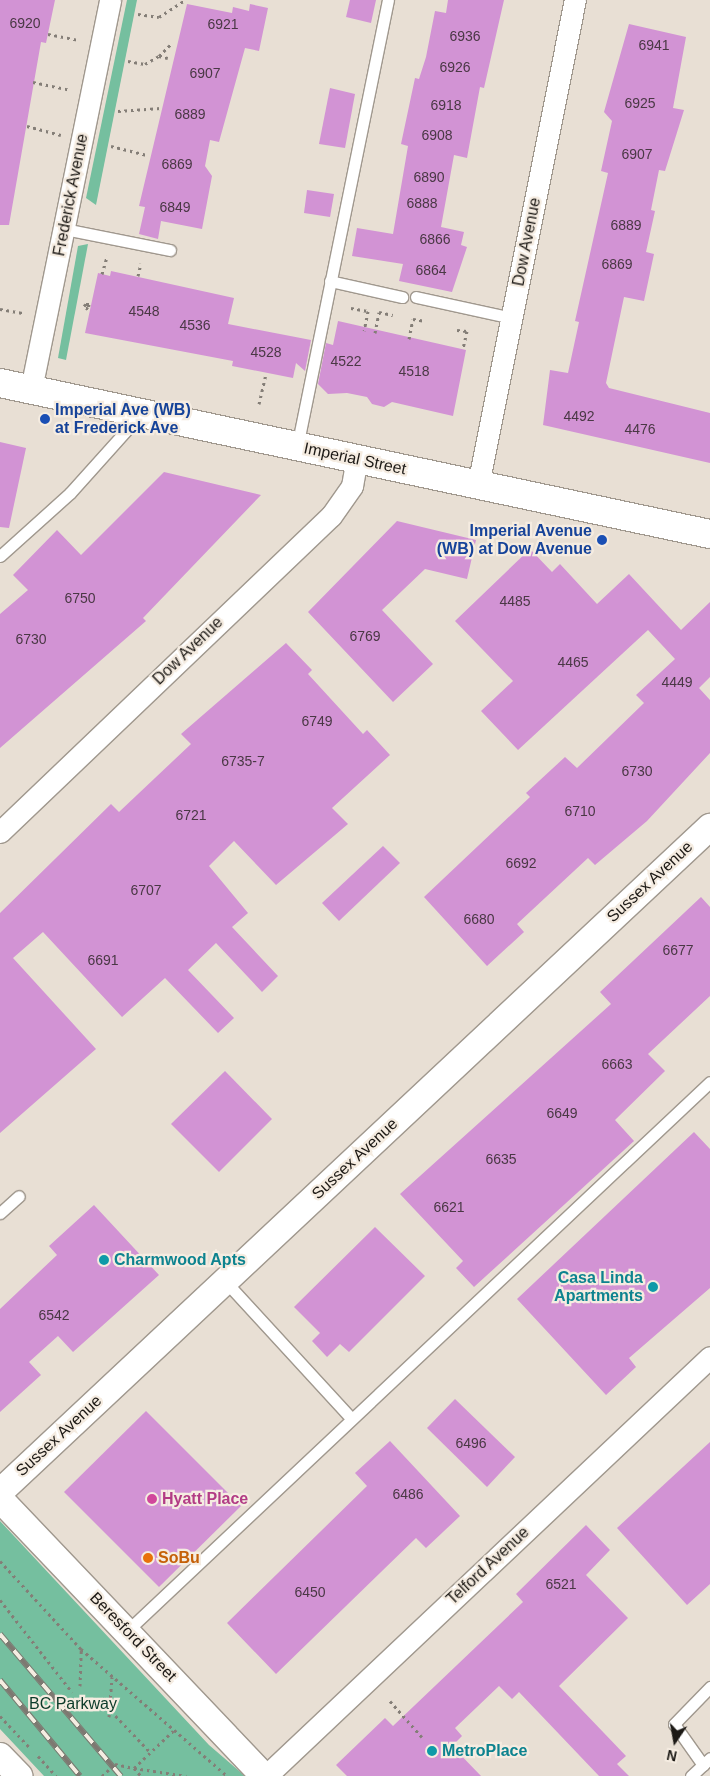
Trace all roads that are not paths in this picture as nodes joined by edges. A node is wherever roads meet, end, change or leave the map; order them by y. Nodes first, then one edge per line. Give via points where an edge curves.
1 (110, 0) edge
2 (388, 0) edge
3 (575, 0) edge
4 (64, 229) junction
5 (170, 250) dead end
6 (330, 281) junction
7 (402, 297) dead end
8 (416, 298) dead end
9 (512, 318) junction
10 (0, 383) edge
11 (30, 389) junction
12 (142, 413) junction
13 (297, 447) junction
14 (357, 459) junction
15 (478, 485) junction
16 (710, 534) edge
17 (0, 556) edge
18 (710, 827) edge
19 (0, 832) edge
20 (710, 1082) edge
21 (18, 1196) dead end
22 (0, 1213) edge
23 (225, 1281) junction
24 (710, 1357) edge
25 (351, 1418) junction
26 (0, 1492) edge
27 (0, 1500) edge
28 (128, 1630) junction
29 (710, 1687) edge
30 (0, 1756) edge
31 (706, 1761) edge
32 (19, 1776) edge
33 (265, 1776) edge
34 (691, 1776) edge

1 - 4 street, Frederick Avenue
2 - 6 lane
3 - 9 street, Dow Avenue
4 - 5 lane
4 - 11 street, Frederick Avenue
6 - 7 lane
6 - 13 lane
8 - 9 lane
9 - 15 street, Dow Avenue
10 - 11 main road, Imperial Street
11 - 12 main road, Imperial Street
12 - 13 main road, Imperial Street
12 - 17 lane via 70,493
13 - 14 main road, Imperial Street
14 - 15 main road, Imperial Street
14 - 19 street, Dow Avenue via 352,486 331,516
15 - 16 main road, Imperial Street
18 - 23 street, Sussex Avenue
20 - 25 lane via 589,1200
21 - 22 lane
23 - 25 lane
23 - 26 street, Sussex Avenue
24 - 33 street, Telford Avenue
25 - 28 lane
27 - 28 street, Beresford Street
28 - 33 street, Beresford Street
29 - 31 lane via 674,1724
30 - 32 street
31 - 34 lane

